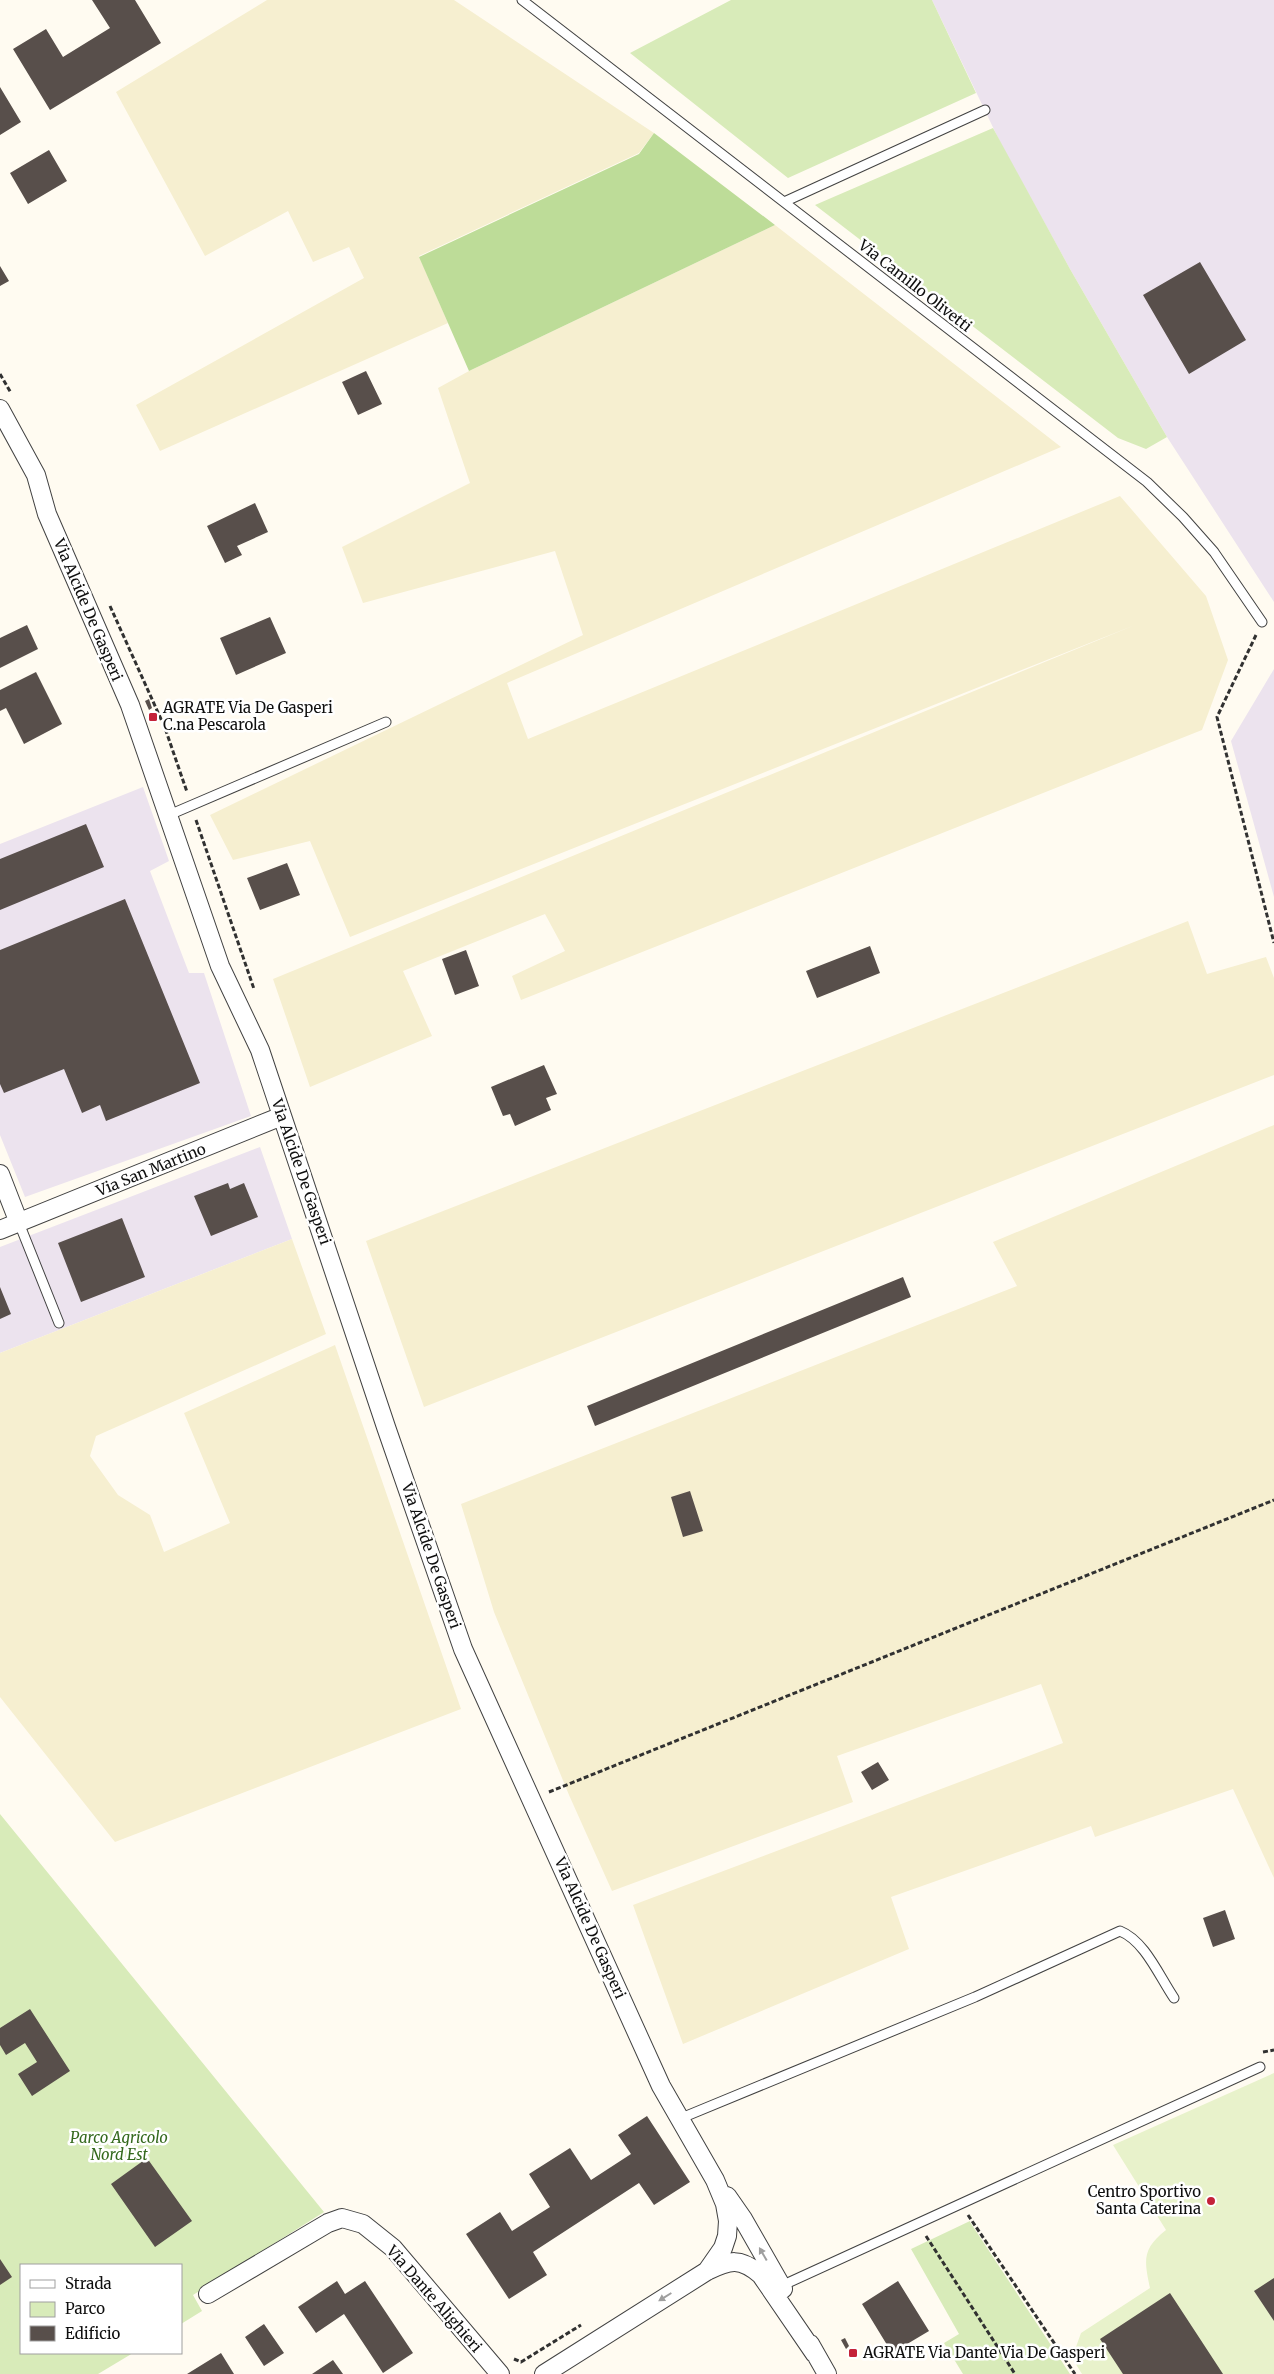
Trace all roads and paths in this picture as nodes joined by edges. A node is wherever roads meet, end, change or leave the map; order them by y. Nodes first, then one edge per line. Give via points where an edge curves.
1 (522, 0) edge
2 (985, 110) dead end
3 (784, 202) junction
4 (0, 374) edge
5 (8, 404) edge
6 (108, 602) dead end
7 (1262, 622) joint
8 (386, 722) dead end
9 (192, 806) junction
10 (169, 815) junction
11 (1274, 943) edge
12 (256, 994) dead end
13 (282, 1116) junction
14 (0, 1174) edge
15 (19, 1223) junction
16 (0, 1230) edge
17 (59, 1324) dead end
18 (1274, 1500) edge
19 (544, 1784) dead end
20 (548, 1793) junction
21 (552, 1802) dead end
22 (1174, 1998) dead end
23 (1260, 2067) dead end
24 (679, 2119) junction
25 (715, 2180) junction
26 (960, 2206) junction
27 (920, 2223) junction
28 (706, 2271) junction
29 (781, 2286) junction
30 (208, 2294) dead end
31 (583, 2324) dead end
32 (815, 2354) junction
33 (506, 2356) dead end
34 (500, 2374) edge
35 (544, 2374) edge
36 (827, 2374) edge
37 (1015, 2374) edge
38 (1075, 2374) edge

1 - 3 lane, Via Camillo Olivetti
2 - 3 lane
3 - 7 lane, Via Camillo Olivetti via 1147,482 1184,517 1214,552
4 - 5 path
5 - 10 street, Via Alcide De Gasperi via 36,475 47,514 130,705
6 - 9 path via 165,728
7 - 11 path via 1217,718
8 - 9 lane
9 - 10 lane
9 - 12 path
10 - 13 street, Via Alcide De Gasperi via 220,966 260,1050
13 - 15 street, Via San Martino
13 - 24 street, Via Alcide De Gasperi via 463,1649 661,2086
14 - 15 street
15 - 16 street, Via San Martino
15 - 17 lane
18 - 20 path
19 - 20 path
20 - 21 path
22 - 24 lane via 1146,1952 1131,1936 1120,1931 975,1997
23 - 26 lane
24 - 25 street, Via Alcide De Gasperi
25 - 28 street, Via Alcide De Gasperi via 727,2213 728,2229 723,2248
29 -> 25 street via 743,2219
26 - 27 lane
26 - 38 path via 976,2224
27 - 29 lane
27 - 37 path
28 - 32 street via 730,2262 743,2263 755,2270 776,2293
28 -> 35 street
29 - 32 street
30 - 34 street, Via Dante Alighieri via 328,2223 342,2218 363,2224 393,2248
31 - 33 path via 521,2362
32 - 36 street

